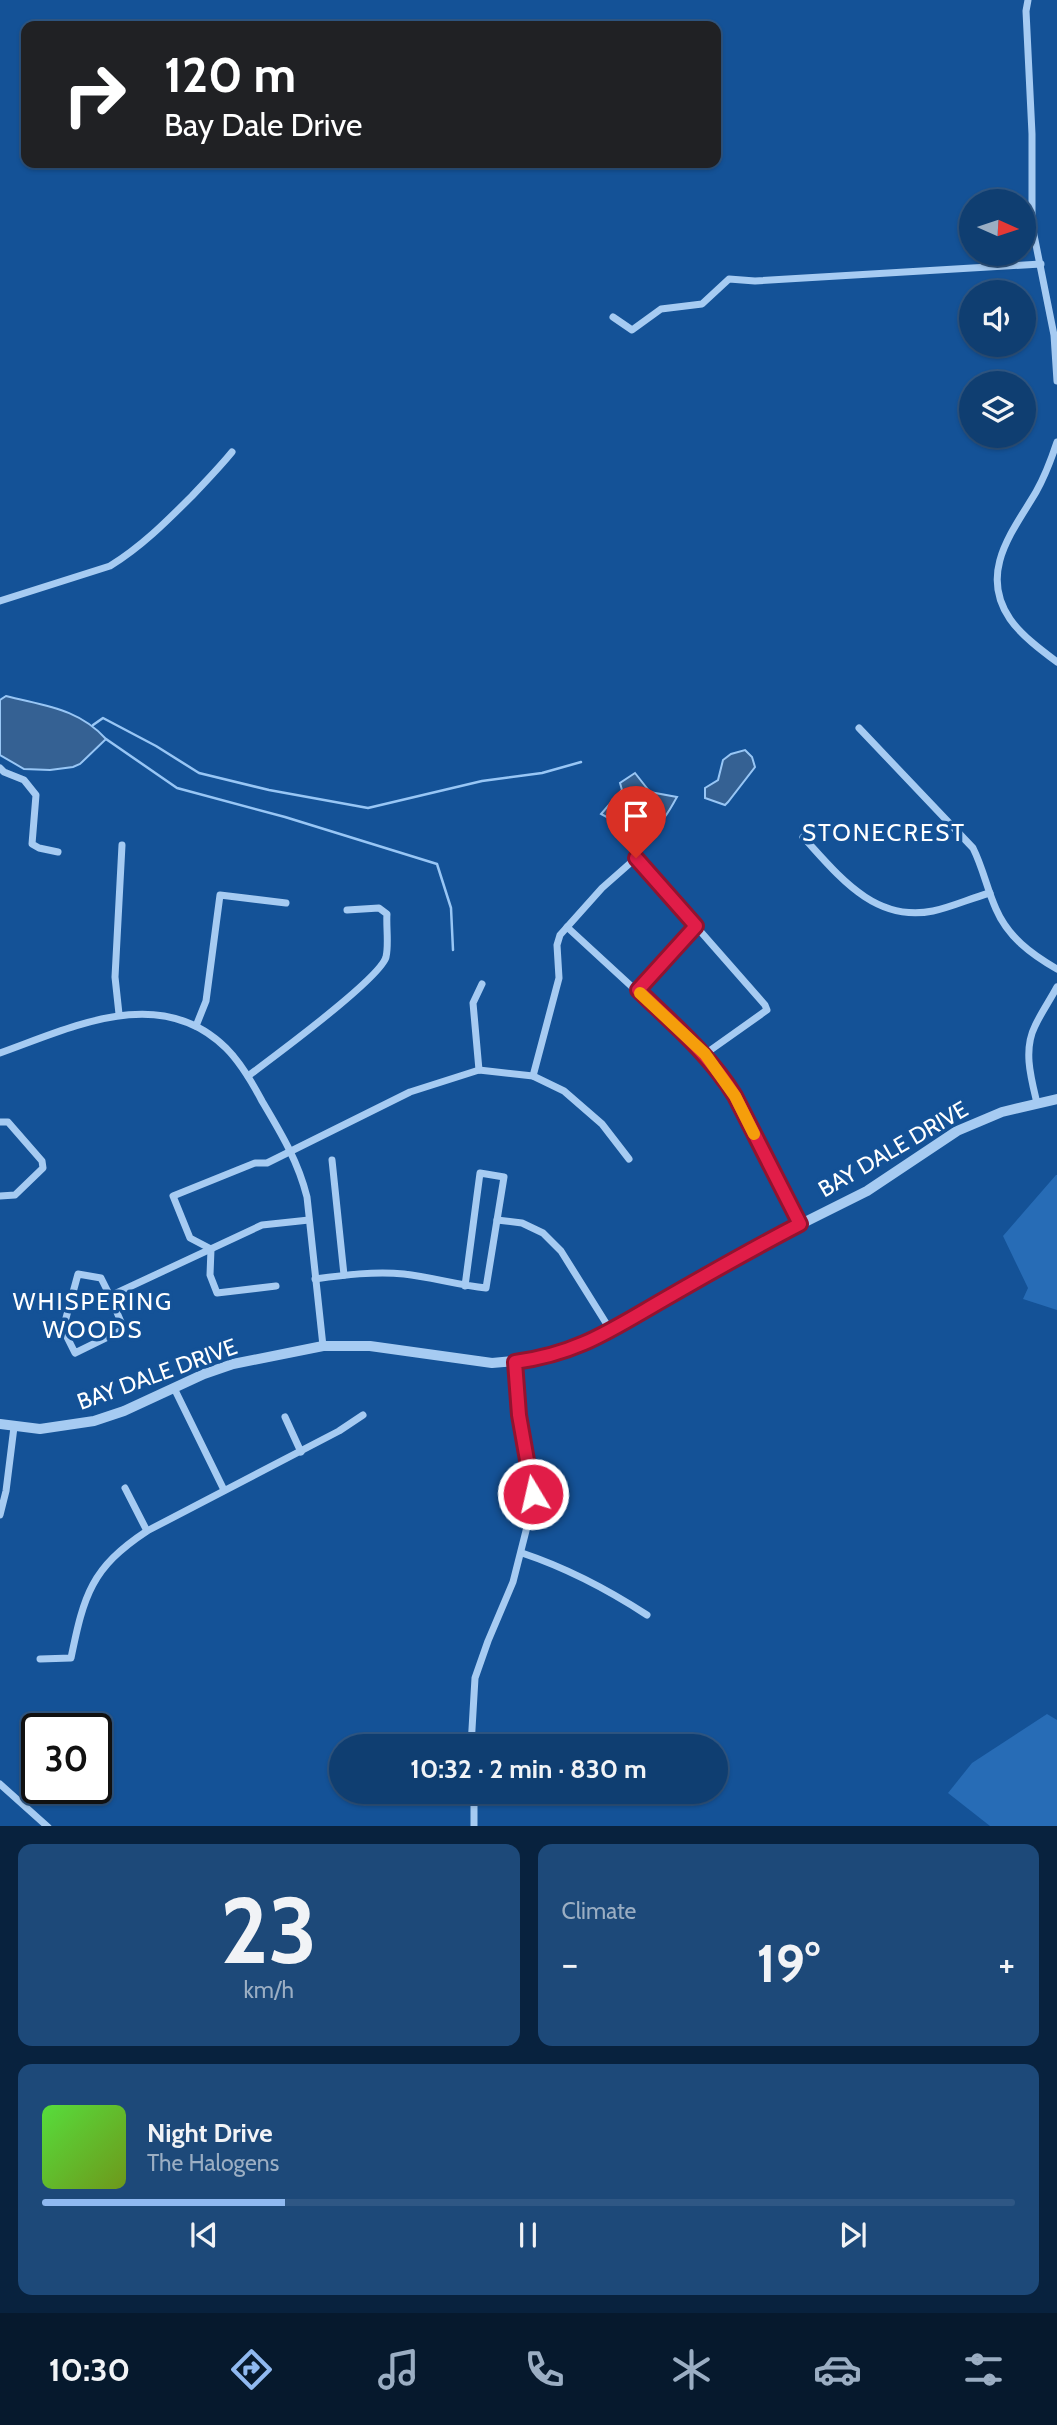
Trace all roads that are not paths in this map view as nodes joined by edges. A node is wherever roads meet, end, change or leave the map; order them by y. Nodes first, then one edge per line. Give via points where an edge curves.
1 (1028, 0) edge
2 (1041, 264) junction
3 (613, 317) dead end
4 (1057, 381) edge
5 (1057, 442) edge
6 (232, 452) dead end
7 (0, 601) edge
8 (1057, 663) edge
9 (859, 728) dead end
10 (0, 768) edge
11 (803, 837) dead end
12 (122, 845) dead end
13 (58, 852) dead end
14 (990, 893) junction
15 (286, 903) dead end
16 (347, 909) dead end
17 (696, 926) junction
18 (568, 927) junction
19 (1057, 969) edge
20 (482, 984) dead end
21 (1057, 987) edge
22 (638, 990) junction
23 (119, 1014) junction
24 (196, 1026) junction
25 (0, 1053) edge
26 (705, 1054) junction
27 (479, 1070) junction
28 (248, 1076) junction
29 (533, 1076) junction
30 (1057, 1099) edge
31 (1037, 1103) junction
32 (0, 1122) edge
33 (292, 1152) junction
34 (629, 1159) dead end
35 (332, 1160) dead end
36 (0, 1196) edge
37 (309, 1220) junction
38 (498, 1220) junction
39 (800, 1224) junction
40 (211, 1250) junction
41 (344, 1275) junction
42 (315, 1279) junction
43 (276, 1286) dead end
44 (465, 1286) junction
45 (110, 1296) junction
46 (611, 1331) junction
47 (323, 1346) junction
48 (515, 1362) junction
49 (174, 1388) junction
50 (363, 1415) dead end
51 (285, 1418) dead end
52 (0, 1424) edge
53 (14, 1427) junction
54 (301, 1452) junction
55 (125, 1488) dead end
56 (224, 1490) junction
57 (0, 1515) edge
58 (147, 1531) junction
59 (522, 1553) junction
60 (647, 1615) dead end
61 (40, 1659) dead end
62 (472, 1734) edge
63 (0, 1784) edge
64 (3, 1794) edge
65 (474, 1804) edge
66 (48, 1826) edge
67 (474, 1826) edge

1 - 2 street via 1032,225
2 - 3 street via 729,279 702,304 661,309 632,330
2 - 4 street
5 - 8 street via 1037,490 1003,546 997,581 1010,619
6 - 7 street via 161,528 123,558
9 - 14 street via 972,848
10 - 13 street via 23,780 36,795 32,844
11 - 14 street via 848,885 886,908 930,911
12 - 23 street via 115,977
14 - 19 street via 1010,933
15 - 24 street via 220,895 206,1001
16 - 28 street via 379,908 387,914 386,958 348,997
17 - 18 street via 636,858
17 - 22 street
17 - 26 street via 768,1010
18 - 22 street
18 - 29 street via 557,945 559,978
20 - 27 street via 473,1003
21 - 31 street via 1029,1043 1028,1064
22 - 26 street
23 - 24 street via 161,1016
23 - 25 street
24 - 28 street via 228,1049
26 - 39 street via 735,1096
27 - 29 street
27 - 33 street via 410,1092
28 - 33 street
29 - 34 street via 564,1091 602,1124
30 - 31 street, BAY DALE DRIVE
31 - 39 street, BAY DALE DRIVE via 957,1131 867,1191
32 - 36 street via 8,1122 43,1168 15,1195
33 - 37 street via 305,1187
33 - 40 street via 173,1196 190,1238
35 - 41 street
37 - 40 street via 262,1225
37 - 42 street
38 - 44 street via 486,1289
38 - 44 street via 504,1177 480,1174
38 - 46 street via 522,1223 543,1233 561,1251
39 - 46 street, BAY DALE DRIVE
40 - 43 street via 209,1275 217,1293
40 - 45 street
41 - 42 street
41 - 44 street via 403,1274
42 - 47 street
45 - 45 street via 124,1329 75,1353 64,1329 78,1274 101,1278
46 - 48 street, BAY DALE DRIVE via 580,1347
47 - 48 street, BAY DALE DRIVE via 370,1346 473,1362
47 - 49 street, BAY DALE DRIVE via 233,1364
48 - 59 street via 533,1494
49 - 53 street, BAY DALE DRIVE via 94,1422 40,1429
49 - 56 street
50 - 54 street
51 - 54 street
52 - 53 street, BAY DALE DRIVE
53 - 57 street
54 - 56 street
55 - 58 street
56 - 58 street
58 - 61 street via 117,1553 93,1580 71,1658
59 - 60 street via 565,1568
59 - 62 street via 475,1678
63 - 64 street
64 - 66 street
65 - 67 street

